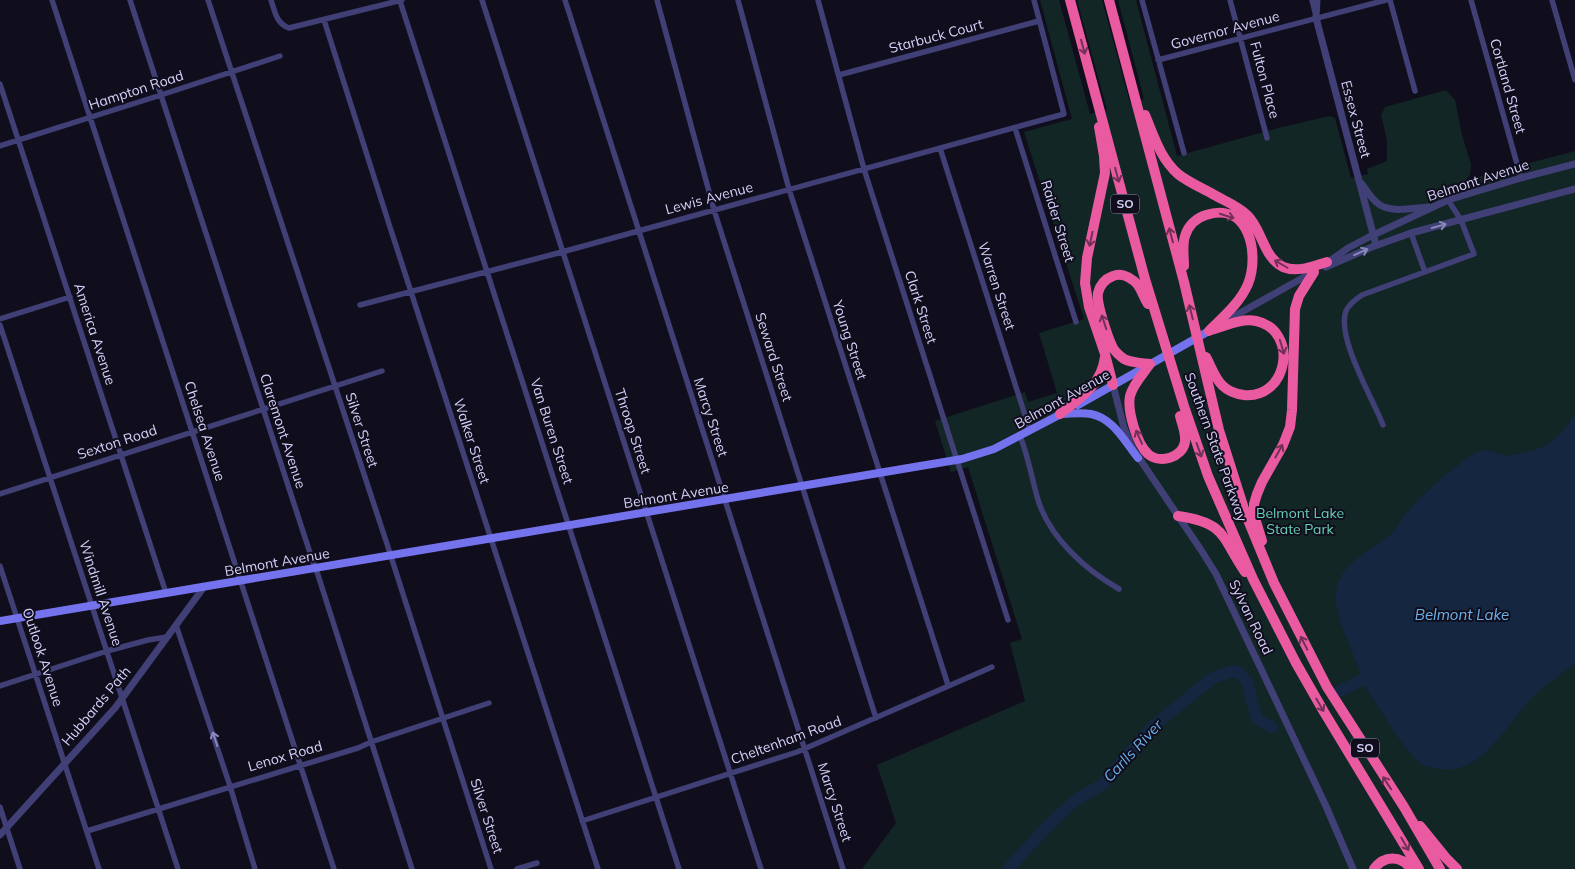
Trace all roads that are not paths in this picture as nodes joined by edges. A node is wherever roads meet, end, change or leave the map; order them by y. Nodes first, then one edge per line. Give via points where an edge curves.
1 (52, 0) edge
2 (130, 0) edge
3 (208, 0) edge
4 (271, 0) edge
5 (401, 0) edge
6 (482, 0) edge
7 (565, 0) edge
8 (657, 0) edge
9 (738, 0) edge
10 (818, 0) edge
11 (1034, 0) edge
12 (1070, 0) edge
13 (1109, 0) edge
14 (1142, 0) edge
15 (1230, 0) edge
16 (1312, 0) edge
17 (1317, 0) edge
18 (1386, 0) edge
19 (1390, 0) edge
20 (1471, 0) edge
21 (1552, 0) edge
22 (1316, 18) junction
23 (324, 20) junction
24 (1039, 21) junction
25 (1241, 38) junction
26 (280, 56) dead end
27 (1158, 60) junction
28 (231, 72) junction
29 (839, 75) junction
30 (1575, 80) edge
31 (0, 84) edge
32 (1132, 84) junction
33 (1415, 90) dead end
34 (1096, 94) junction
35 (161, 96) junction
36 (90, 118) junction
37 (1015, 128) junction
38 (1267, 138) dead end
39 (18, 140) junction
40 (0, 146) edge
41 (940, 148) junction
42 (1184, 153) dead end
43 (1575, 164) edge
44 (864, 169) junction
45 (1521, 178) junction
46 (1360, 182) junction
47 (789, 189) junction
48 (1575, 190) edge
49 (1448, 200) junction
50 (1436, 206) junction
51 (714, 210) junction
52 (1405, 220) junction
53 (1461, 220) junction
54 (638, 231) junction
55 (1411, 234) junction
56 (1374, 235) junction
57 (1376, 246) junction
58 (562, 252) junction
59 (1327, 262) junction
60 (487, 272) junction
61 (1314, 272) junction
62 (1425, 272) junction
63 (1184, 282) junction
64 (411, 292) junction
65 (70, 297) junction
66 (360, 305) dead end
67 (1156, 315) junction
68 (0, 319) edge
69 (1076, 322) dead end
70 (0, 326) edge
71 (1209, 331) junction
72 (1198, 342) junction
73 (1105, 354) junction
74 (1150, 364) junction
75 (1173, 370) junction
76 (382, 371) dead end
77 (1113, 385) junction
78 (334, 386) junction
79 (264, 409) junction
80 (1060, 414) junction
81 (1383, 425) dead end
82 (192, 431) junction
83 (1030, 431) junction
84 (1020, 436) junction
85 (121, 454) junction
86 (1138, 458) junction
87 (957, 460) junction
88 (880, 474) junction
89 (50, 477) junction
90 (802, 487) junction
91 (0, 494) edge
92 (724, 500) junction
93 (646, 513) junction
94 (1178, 516) junction
95 (569, 525) junction
96 (490, 539) junction
97 (390, 555) junction
98 (0, 566) edge
99 (315, 568) junction
100 (241, 581) junction
101 (1274, 583) junction
102 (204, 587) junction
103 (1119, 589) dead end
104 (166, 593) junction
105 (1262, 596) junction
106 (92, 605) junction
107 (17, 618) junction
108 (1008, 620) dead end
109 (0, 622) edge
110 (176, 625) junction
111 (167, 637) junction
112 (107, 652) junction
113 (992, 667) dead end
114 (36, 674) junction
115 (948, 685) junction
116 (0, 686) edge
117 (122, 698) junction
118 (489, 703) dead end
119 (443, 718) junction
120 (876, 718) junction
121 (371, 742) junction
122 (804, 749) junction
123 (65, 763) junction
124 (300, 766) junction
125 (731, 774) junction
126 (230, 786) junction
127 (656, 798) junction
128 (0, 807) edge
129 (1404, 807) junction
130 (158, 808) junction
131 (582, 821) junction
132 (7, 827) junction
133 (87, 831) junction
134 (0, 835) edge
135 (537, 862) dead end
136 (20, 869) edge
137 (99, 869) edge
138 (178, 869) edge
139 (255, 869) edge
140 (334, 869) edge
141 (412, 869) edge
142 (491, 869) edge
143 (517, 869) edge
144 (598, 869) edge
145 (679, 869) edge
146 (761, 869) edge
147 (843, 869) edge
148 (1353, 869) edge
149 (1374, 869) edge
150 (1411, 869) edge
151 (1419, 869) edge
152 (1440, 869) edge
153 (1458, 869) edge

1 - 36 street, Chelsea Avenue
2 - 35 street, Claremont Avenue
3 - 28 street, Silver Street
4 - 23 street via 281,25 289,28
5 - 23 street
5 - 60 street, Van Buren Street
6 - 58 street, Throop Street
7 - 54 street, Marcy Street
8 - 51 street, Seward Street
9 - 47 street, Young Street
10 - 29 street, Clark Street
11 - 24 street
12 -> 34 highway, Southern State Parkway / SO
13 - 32 highway, Southern State Parkway / SO
14 - 27 street
15 - 25 street, Fulton Place
16 - 22 street, Essex Street
17 - 22 street
18 - 22 street, Governor Avenue
19 - 33 street
20 - 45 street, Cortland Street
21 - 30 street
22 - 25 street, Governor Avenue
22 - 46 street, Essex Street
23 - 64 street, Walker Street
24 - 29 street, Starbuck Court
24 - 37 street, Lewis Avenue via 1064,114
25 - 27 street, Governor Avenue
25 - 38 street, Fulton Place
26 - 28 street, Hampton Road
27 - 42 street
28 - 35 street, Hampton Road
28 - 78 street, Silver Street
29 - 44 street, Clark Street
31 - 39 street, America Avenue
59 -> 32 highway via 1295,270 1280,265 1270,255 1245,213 1179,174 1161,153
63 -> 32 highway, Southern State Parkway / SO
34 -> 67 highway, Southern State Parkway / SO
34 -> 73 highway via 1105,173 1087,258 1085,283
35 - 36 street, Hampton Road
35 - 79 street, Claremont Avenue
36 - 39 street, Hampton Road
36 - 82 street, Chelsea Avenue
37 - 41 street, Lewis Avenue
37 - 69 street, Raider Street
39 - 40 street, Hampton Road
39 - 65 street, America Avenue
41 - 44 street, Lewis Avenue
41 - 83 street, Warren Street
43 - 45 street, Belmont Avenue
44 - 47 street, Lewis Avenue
44 - 87 street, Clark Street
45 - 49 street, Belmont Avenue
46 - 50 street via 1386,208 1402,210
46 - 56 street, Essex Street
47 - 51 street, Lewis Avenue
47 - 88 street, Young Street
48 - 53 street, Belmont Avenue
49 - 50 street, Belmont Avenue
49 - 53 street
50 - 52 street, Belmont Avenue
51 - 54 street, Lewis Avenue
51 - 90 street, Seward Street
52 - 55 street
52 - 56 street, Belmont Avenue
55 -> 53 street, Belmont Avenue
53 - 62 street via 1474,254
54 - 58 street, Lewis Avenue
54 - 92 street, Marcy Street
55 - 57 street, Belmont Avenue
55 - 62 street
56 - 57 street, Essex Street
56 - 59 street, Belmont Avenue
61 -> 57 street, Belmont Avenue
58 - 60 street, Lewis Avenue
58 - 93 street, Throop Street
59 - 61 street, Belmont Avenue
60 - 64 street, Lewis Avenue
60 - 95 street, Van Buren Street
61 - 71 street, Belmont Avenue
101 -> 61 highway via 1254,515 1254,504 1290,428 1295,310 1299,296
62 - 81 street via 1362,295 1346,311 1346,335
63 -> 71 highway via 1184,239 1192,224 1203,216 1216,213 1230,215 1243,225 1252,243 1251,274 1236,303
72 -> 63 highway, Southern State Parkway / SO
64 - 66 street, Lewis Avenue
64 - 96 street, Walker Street
65 - 68 street
65 - 85 street, America Avenue
74 -> 67 highway via 1129,361 1115,352 1098,304 1100,286 1114,276 1132,278
67 - 75 highway, Southern State Parkway / SO
70 - 89 street, Windmill Avenue
71 -> 72 highway via 1246,320 1267,326 1277,335 1284,354 1276,381 1252,395 1229,391 1217,379
71 - 74 main road, Belmont Avenue
72 - 101 highway, Southern State Parkway / SO via 1236,487
73 - 77 highway
73 - 80 highway via 1095,385
75 -> 74 highway via 1185,441 1179,453 1162,459 1145,450 1130,411 1133,388
74 - 77 main road, Belmont Avenue
75 -> 105 highway, Southern State Parkway / SO via 1208,476
76 - 78 street
77 - 80 main road, Belmont Avenue
77 - 86 street, Sylvan Road via 1124,428
78 - 79 street, Sexton Road
78 - 97 street, Silver Street
79 - 82 street, Sexton Road
79 - 99 street, Claremont Avenue
80 - 83 main road, Belmont Avenue
80 - 86 main road via 1088,413 1105,419
82 - 85 street, Sexton Road
82 - 100 street, Chelsea Avenue
83 - 84 main road, Belmont Avenue
84 - 87 main road, Belmont Avenue via 994,449
84 - 103 street via 1040,505 1053,530 1072,553
85 - 89 street, Sexton Road
85 - 104 street, America Avenue
86 - 94 street, Sylvan Road
87 - 88 main road, Belmont Avenue
87 - 108 street, Clark Street
88 - 90 main road, Belmont Avenue
88 - 115 street, Young Street
89 - 91 street, Sexton Road
89 - 106 street, Windmill Avenue
90 - 92 main road, Belmont Avenue
90 - 120 street, Seward Street
92 - 93 main road, Belmont Avenue
92 - 122 street, Marcy Street
93 - 95 main road, Belmont Avenue
93 - 125 street, Throop Street
94 - 105 highway via 1204,521 1219,532
94 - 148 street, Sylvan Road via 1216,574 1294,736
95 - 96 main road, Belmont Avenue
95 - 127 street, Van Buren Street
96 - 97 main road, Belmont Avenue
96 - 131 street, Walker Street
97 - 99 main road, Belmont Avenue
97 - 119 street, Silver Street
98 - 107 street, Outlook Avenue
99 - 100 main road, Belmont Avenue
99 - 121 street, Claremont Avenue
100 - 102 main road, Belmont Avenue
100 - 124 street, Chelsea Avenue
129 -> 101 highway, Southern State Parkway / SO via 1327,686
102 - 104 main road, Belmont Avenue
102 - 110 street, Hubbards Path
104 - 106 main road, Belmont Avenue
105 -> 151 highway, Southern State Parkway / SO via 1324,712
106 - 107 main road, Belmont Avenue
106 - 112 street, Windmill Avenue
107 - 109 main road, Belmont Avenue
107 - 114 street, Outlook Avenue
110 - 111 street, Hubbards Path
126 -> 110 street
111 - 112 street
111 - 117 street, Hubbards Path
112 - 114 street
112 - 117 street, Windmill Avenue
113 - 115 street, Cheltenham Road
114 - 116 street
114 - 123 street, Outlook Avenue
115 - 120 street, Cheltenham Road
117 - 123 street, Hubbards Path
117 - 130 street, Windmill Avenue
118 - 119 street, Lenox Road
119 - 121 street, Lenox Road
119 - 142 street, Silver Street
120 - 122 street, Cheltenham Road
121 - 124 street, Lenox Road
121 - 141 street, Claremont Avenue
122 - 125 street, Cheltenham Road
122 - 147 street, Marcy Street
123 - 132 street, Hubbards Path
123 - 133 street, Outlook Avenue
124 - 126 street, Lenox Road
124 - 140 street, Chelsea Avenue
125 - 127 street, Cheltenham Road
125 - 146 street, Throop Street
126 - 130 street, Lenox Road
126 - 139 street
127 - 131 street, Cheltenham Road
127 - 145 street, Van Buren Street
128 - 132 street
129 - 152 highway, Southern State Parkway / SO
129 - 153 highway
130 - 133 street, Lenox Road
130 - 138 street, Windmill Avenue
131 - 144 street, Walker Street
132 - 134 street, Hubbards Path
132 - 136 street
133 - 137 street, Outlook Avenue
135 - 143 street
149 - 150 highway via 1381,861 1392,858 1401,860

